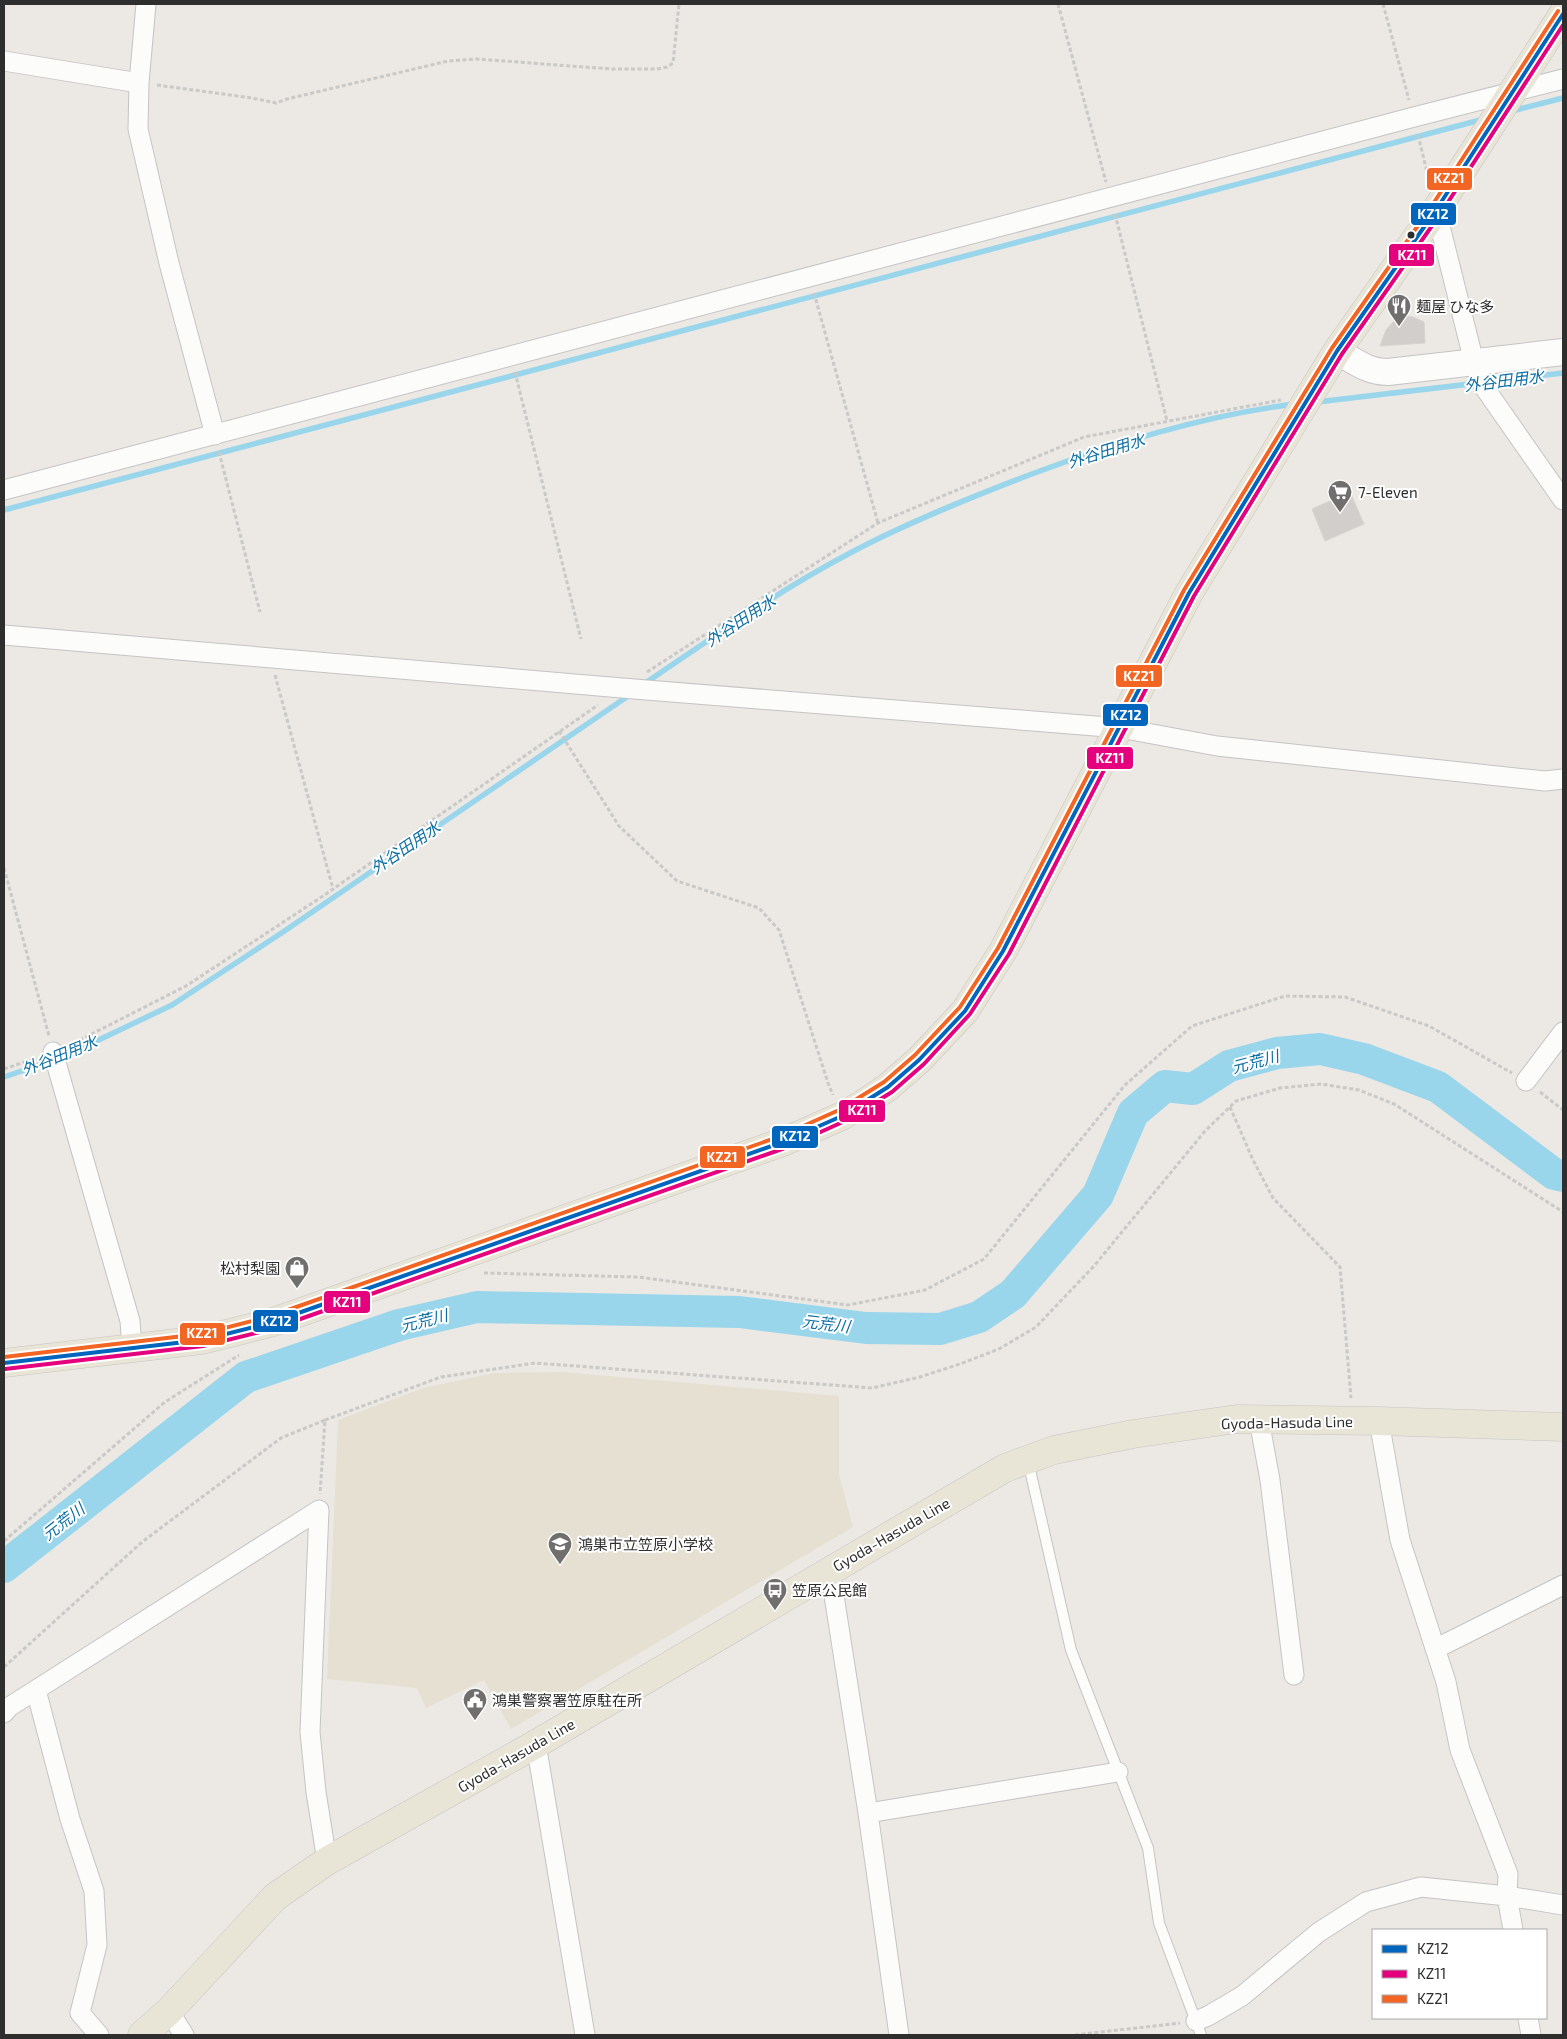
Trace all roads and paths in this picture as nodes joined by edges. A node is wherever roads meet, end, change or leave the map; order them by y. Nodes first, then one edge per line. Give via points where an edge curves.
1 (146, 4) edge
2 (679, 4) edge
3 (1058, 4) edge
4 (1563, 14) edge
5 (4, 61) edge
6 (1563, 79) edge
7 (139, 82) junction
8 (1512, 93) junction
9 (1110, 198) junction
10 (1436, 210) junction
11 (811, 278) junction
12 (1337, 351) junction
13 (1563, 352) edge
14 (511, 356) junction
15 (1474, 362) junction
16 (1308, 395) junction
17 (1167, 421) junction
18 (215, 434) junction
19 (4, 490) edge
20 (1563, 500) edge
21 (878, 523) junction
22 (260, 612) dead end
23 (4, 634) edge
24 (581, 639) dead end
25 (270, 658) junction
26 (622, 688) junction
27 (1120, 728) junction
28 (559, 731) junction
29 (1563, 779) edge
30 (4, 868) edge
31 (334, 889) junction
32 (1563, 1032) edge
33 (53, 1052) junction
34 (4, 1069) edge
35 (1526, 1081) junction
36 (1230, 1107) junction
37 (1563, 1110) edge
38 (842, 1116) junction
39 (1563, 1212) edge
40 (455, 1258) junction
41 (132, 1348) junction
42 (244, 1352) dead end
43 (4, 1363) edge
44 (325, 1420) junction
45 (1259, 1420) junction
46 (1366, 1421) junction
47 (1563, 1427) edge
48 (1027, 1460) junction
49 (319, 1510) junction
50 (4, 1540) edge
51 (830, 1570) junction
52 (1563, 1585) edge
53 (1435, 1648) junction
54 (4, 1667) edge
55 (1294, 1675) dead end
56 (36, 1690) junction
57 (4, 1713) edge
58 (536, 1744) junction
59 (1118, 1772) junction
60 (868, 1813) junction
61 (327, 1861) junction
62 (1507, 1896) junction
63 (1563, 1905) edge
64 (1513, 1929) edge
65 (169, 2011) junction
66 (1528, 2019) edge
67 (1199, 2028) edge
68 (99, 2035) edge
69 (142, 2035) edge
70 (184, 2035) edge
71 (585, 2035) edge
72 (899, 2035) edge
73 (1076, 2035) edge
74 (1531, 2035) edge

1 - 7 street
2 - 7 path via 673,62 656,69 611,69 477,58 448,61 276,104
3 - 9 path
4 - 8 main road
5 - 7 street
6 - 8 street
7 - 18 street via 138,129 169,263
8 - 9 street via 1414,116
8 - 10 main road
9 - 11 street
9 - 17 path
10 - 12 main road
10 - 15 street
11 - 14 street
11 - 21 path
12 - 15 street via 1366,369 1378,372
12 - 16 main road
13 - 15 street
14 - 18 street
14 - 24 path
15 - 20 street via 1484,387
16 - 17 path
16 - 27 main road via 1189,593
17 - 21 path via 1084,436
18 - 19 street
18 - 22 path
21 - 26 path
23 - 25 street
25 - 26 street
25 - 31 path
26 - 27 street
26 - 28 path
27 - 29 street via 1217,746 1545,781
27 - 38 main road via 1003,951 965,1011 919,1060 888,1087
28 - 31 path
28 - 38 path via 619,826 677,880 759,908 779,930 828,1083
30 - 33 path
31 - 33 path via 186,986
32 - 35 street
33 - 34 path
33 - 41 street via 130,1321
35 - 37 path
35 - 40 path via 1429,1026 1345,997 1285,996 1192,1026 1125,1085 984,1259 925,1290 848,1305 638,1277 477,1272
36 - 39 path via 1236,1102 1280,1088 1321,1084 1359,1090 1394,1104
36 - 44 path via 1205,1130 1094,1266 1036,1327 999,1349 960,1364 872,1388 535,1363 441,1377
36 - 46 path via 1273,1198 1340,1267
38 - 40 main road via 783,1142
40 - 41 main road via 270,1324 202,1340
41 - 43 main road
42 - 50 path via 165,1402
44 - 49 path
44 - 54 path via 281,1438 142,1542
45 - 46 main road, Gyoda-Hasuda Line
45 - 48 main road, Gyoda-Hasuda Line via 1236,1419 1133,1434 1054,1450
45 - 55 street via 1270,1480
46 - 47 main road, Gyoda-Hasuda Line
46 - 53 street
48 - 51 main road, Gyoda-Hasuda Line via 1005,1468
48 - 59 lane via 1071,1650
49 - 56 street
49 - 61 street via 310,1732
51 - 58 main road, Gyoda-Hasuda Line
51 - 60 street
52 - 53 street
53 - 62 street via 1446,1682 1460,1750 1508,1874
56 - 57 street
56 - 68 street via 70,1819 94,1892 97,1945 80,2013
58 - 61 main road, Gyoda-Hasuda Line
58 - 71 street
59 - 60 street
59 - 67 lane via 1148,1848 1159,1922
60 - 72 street
61 - 65 main road, Gyoda-Hasuda Line via 275,1897
62 - 63 street
62 - 64 street
62 - 67 street via 1421,1887 1366,1902 1319,1932 1242,1996 1208,2016
65 - 69 main road, Gyoda-Hasuda Line
65 - 70 street
66 - 74 street
67 - 73 path

